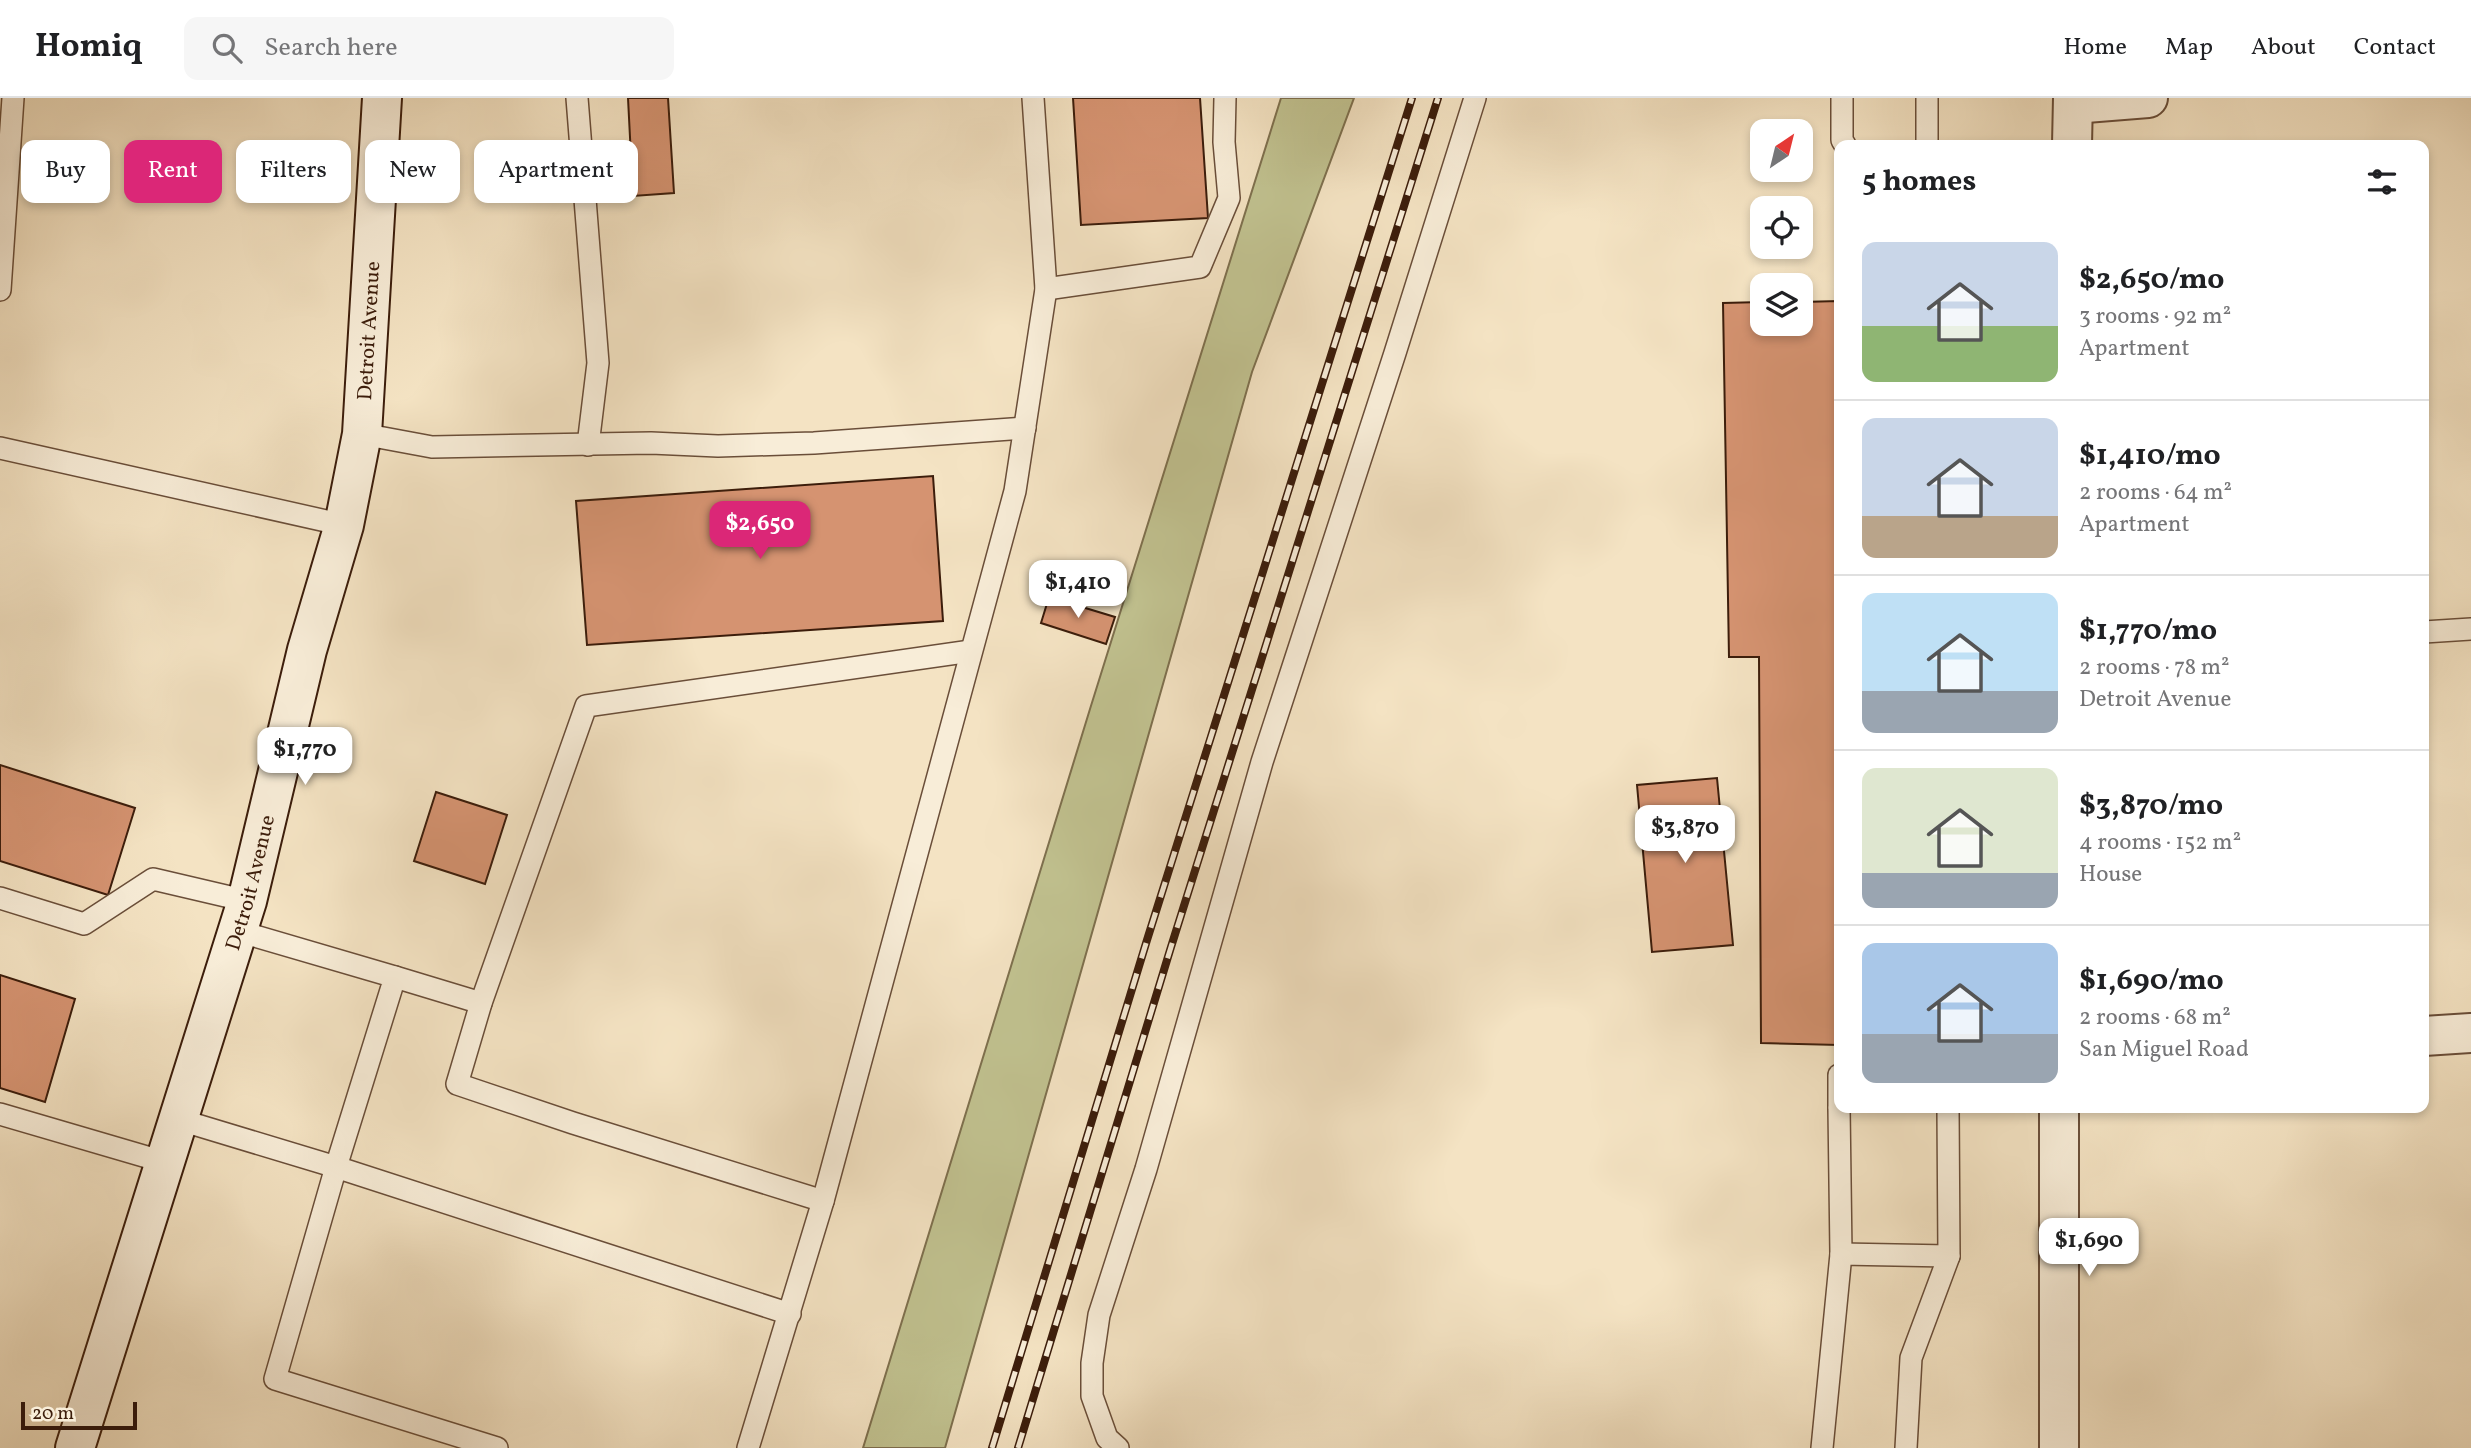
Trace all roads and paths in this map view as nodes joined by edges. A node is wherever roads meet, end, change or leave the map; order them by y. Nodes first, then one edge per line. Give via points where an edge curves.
1 (13, 98) edge
2 (382, 98) edge
3 (578, 98) edge
4 (1033, 98) edge
5 (1225, 98) edge
6 (1475, 98) edge
7 (1842, 98) edge
8 (1927, 98) edge
9 (2148, 98) edge
10 (2073, 101) edge
11 (1842, 140) edge
12 (1927, 140) edge
13 (2072, 140) edge
14 (1046, 289) junction
15 (0, 290) edge
16 (1025, 428) junction
17 (362, 434) junction
18 (588, 446) junction
19 (0, 448) edge
20 (344, 525) junction
21 (2471, 629) edge
22 (2429, 632) edge
23 (971, 651) junction
24 (0, 898) edge
25 (242, 916) junction
26 (394, 977) junction
27 (481, 1003) junction
28 (2471, 1033) edge
29 (2429, 1036) edge
30 (1839, 1113) edge
31 (1948, 1113) edge
32 (2059, 1113) edge
33 (0, 1114) edge
34 (177, 1119) junction
35 (164, 1162) junction
36 (336, 1167) junction
37 (823, 1201) junction
38 (1841, 1254) junction
39 (1949, 1256) junction
40 (790, 1314) junction
41 (75, 1448) edge
42 (497, 1448) edge
43 (748, 1448) edge
44 (1118, 1448) edge
45 (1822, 1448) edge
46 (1906, 1448) edge
47 (2059, 1448) edge

1 - 15 lane
2 - 17 street, Detroit Avenue
3 - 18 lane via 598,363
4 - 14 lane
5 - 14 lane via 1229,198 1200,267
6 - 44 lane via 1262,762 1100,1315 1092,1396 1107,1438
7 - 11 lane
8 - 12 lane
9 - 10 street
10 - 13 street
14 - 16 lane
16 - 18 lane via 814,443
16 - 23 lane via 1015,491
17 - 18 lane via 432,447
17 - 20 street, Detroit Avenue
19 - 20 lane
20 - 25 street, Detroit Avenue via 307,650
21 - 22 lane
23 - 27 lane via 586,706
23 - 37 lane
24 - 25 lane via 84,924 153,879
25 - 26 lane
25 - 34 street, Detroit Avenue
26 - 27 lane
26 - 36 lane
27 - 37 lane via 457,1084
28 - 29 street
30 - 38 lane
31 - 39 lane
32 - 47 street
33 - 35 lane
34 - 35 street, Detroit Avenue
34 - 36 lane
35 - 41 street, Detroit Avenue
36 - 40 lane
36 - 42 lane via 275,1380
37 - 40 lane
38 - 39 lane
38 - 45 lane
39 - 46 lane via 1912,1358
40 - 43 lane

